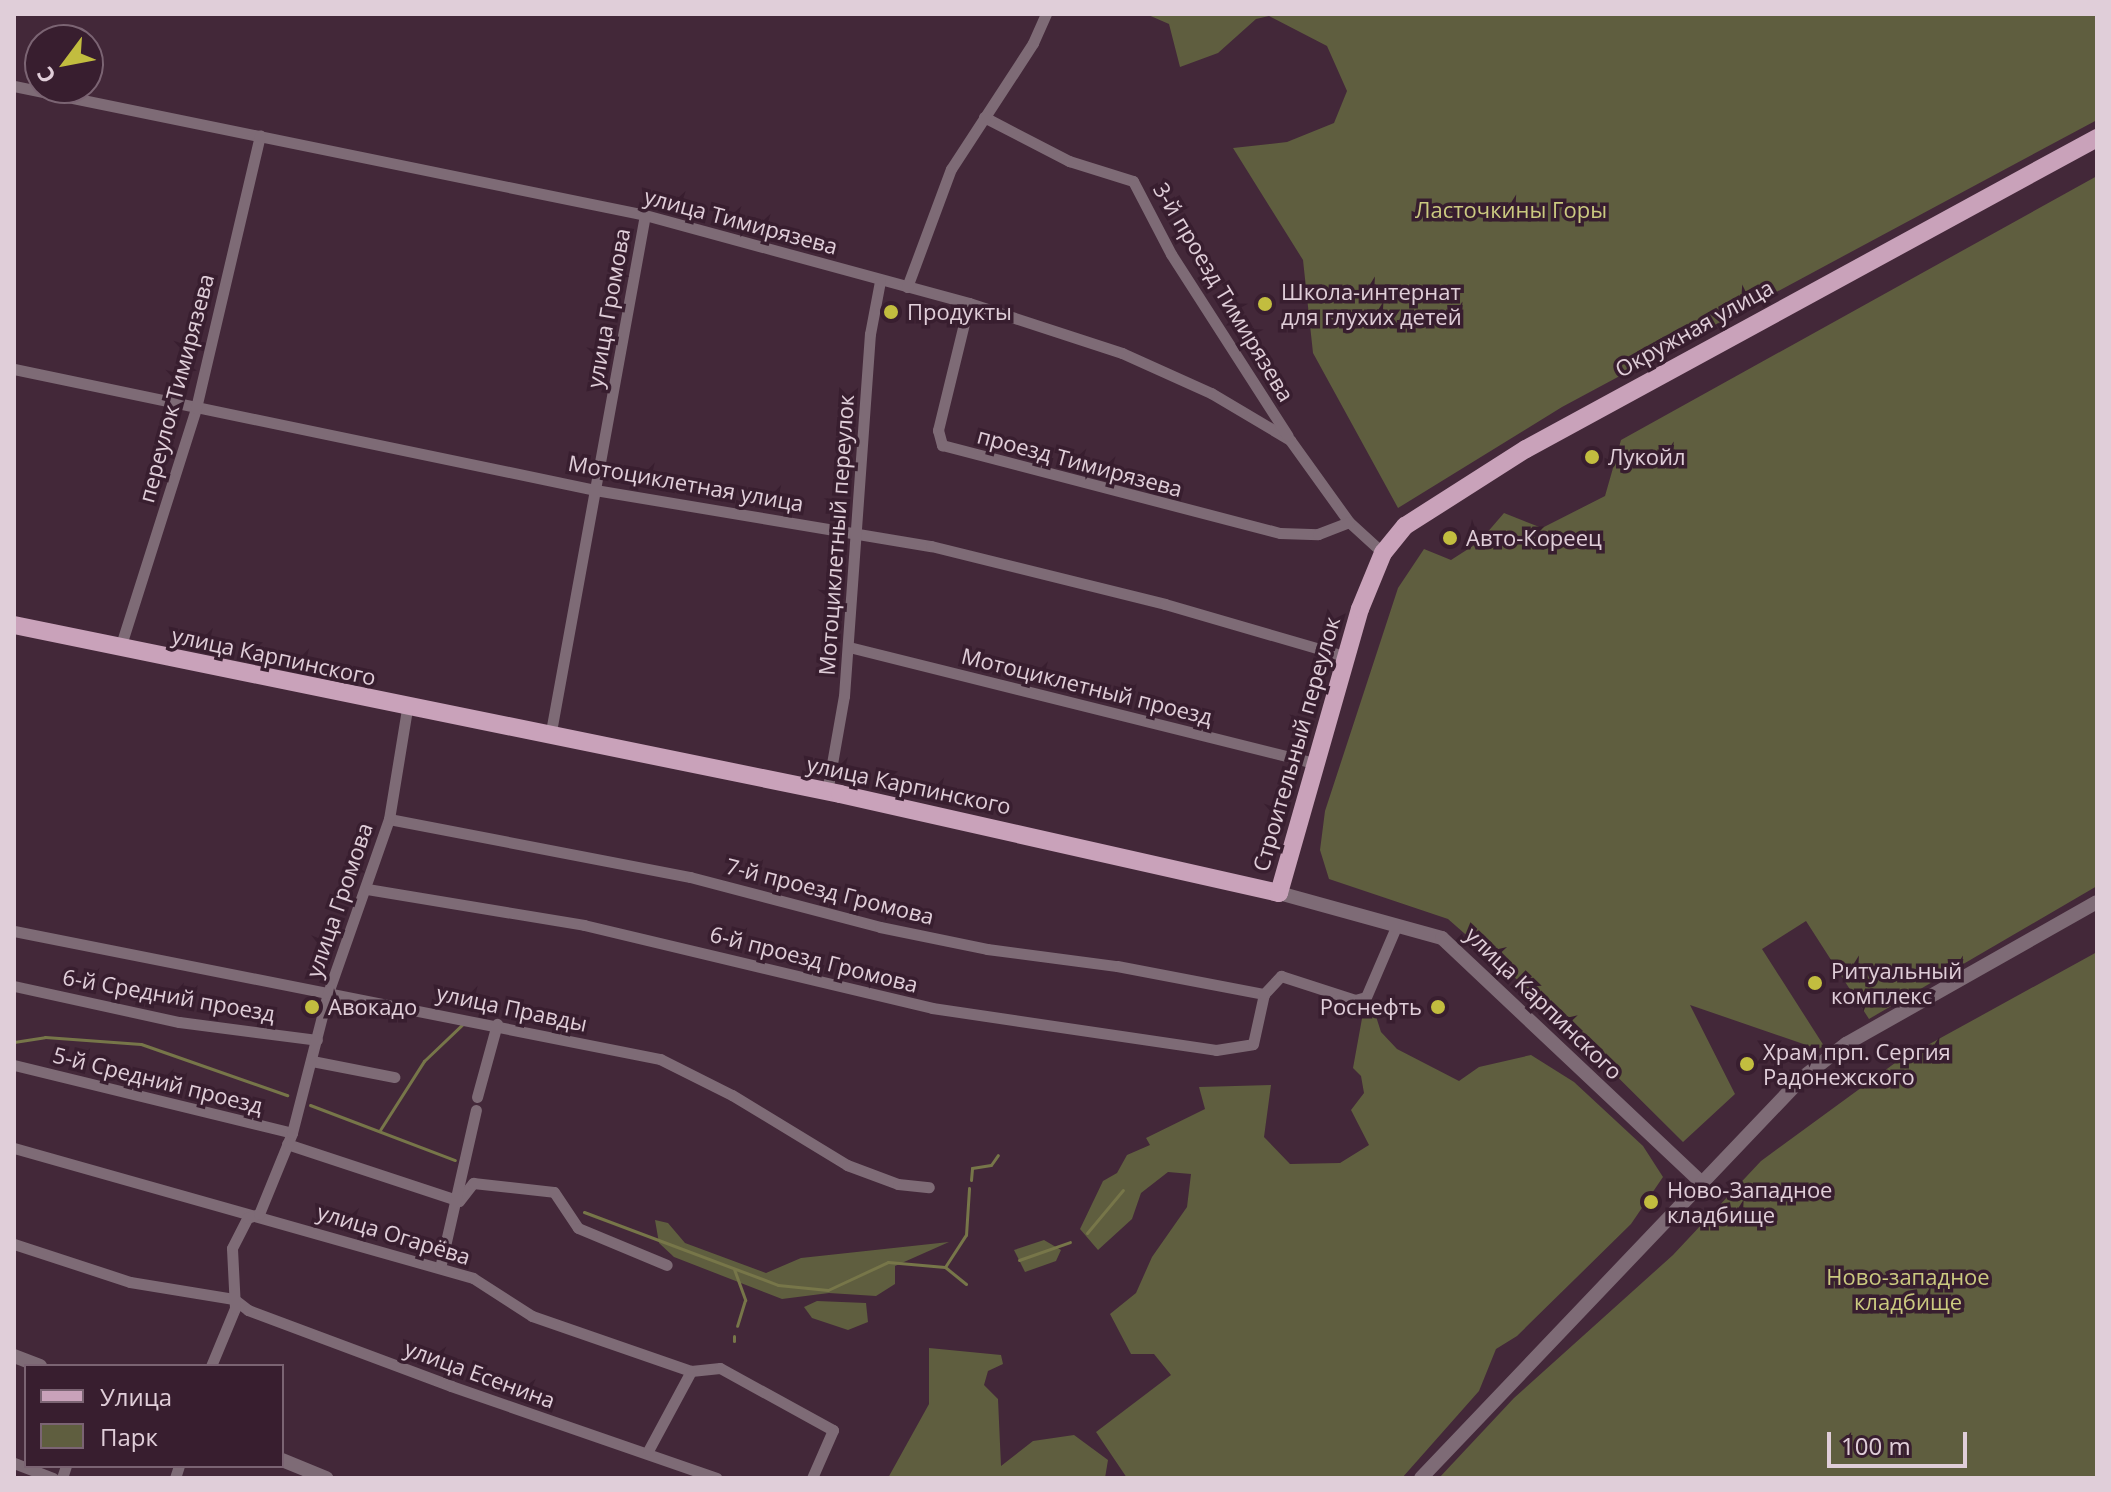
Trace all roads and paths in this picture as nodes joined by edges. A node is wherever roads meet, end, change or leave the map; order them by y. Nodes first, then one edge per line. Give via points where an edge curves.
1 (1046, 14) edge
2 (14, 86) edge
3 (984, 117) junction
4 (260, 135) junction
5 (2097, 138) edge
6 (645, 215) junction
7 (880, 281) junction
8 (907, 287) junction
9 (969, 303) junction
10 (14, 369) edge
11 (196, 408) junction
12 (1290, 440) junction
13 (595, 490) junction
14 (1349, 522) junction
15 (857, 533) junction
16 (1383, 553) junction
17 (1360, 609) joint
18 (14, 625) edge
19 (849, 647) junction
20 (120, 648) junction
21 (1347, 657) junction
22 (407, 709) junction
23 (550, 739) junction
24 (1315, 763) junction
25 (827, 792) junction
26 (389, 819) junction
27 (367, 889) junction
28 (1279, 893) junction
29 (2097, 902) edge
30 (1396, 927) junction
31 (14, 931) edge
32 (14, 986) edge
33 (328, 993) junction
34 (1264, 994) junction
35 (497, 1024) junction
36 (317, 1040) junction
37 (312, 1061) junction
38 (14, 1065) edge
39 (394, 1077) dead end
40 (477, 1097) dead end
41 (476, 1110) dead end
42 (290, 1138) junction
43 (14, 1148) edge
44 (1700, 1181) junction
45 (929, 1187) dead end
46 (459, 1201) junction
47 (259, 1214) junction
48 (14, 1244) edge
49 (667, 1265) dead end
50 (440, 1268) junction
51 (234, 1299) junction
52 (14, 1356) edge
53 (35, 1364) edge
54 (212, 1364) edge
55 (691, 1371) junction
56 (648, 1451) junction
57 (284, 1461) edge
58 (27, 1468) edge
59 (53, 1478) edge
60 (326, 1478) edge
61 (717, 1478) edge
62 (812, 1478) edge
63 (1421, 1478) edge

1 - 3 street
2 - 4 street, улица Тимирязева
3 - 8 street via 951,169
3 - 12 street, 3-й проезд Тимирязева via 1069,161 1133,181 1171,254
4 - 6 street, улица Тимирязева
4 - 11 street, переулок Тимирязева
5 - 16 main road, Окружная улица via 1485,472 1423,510
6 - 7 street, улица Тимирязева
6 - 13 street, улица Громова
7 - 8 street, улица Тимирязева
7 - 15 street, Мотоциклетный переулок via 870,334
8 - 9 street, улица Тимирязева
9 - 12 street, улица Тимирязева via 1122,353 1211,393
9 - 14 street, проезд Тимирязева via 938,430 942,445 1280,533 1318,534
10 - 11 street, Мотоциклетная улица
11 - 13 street, Мотоциклетная улица
11 - 20 street, переулок Тимирязева
12 - 14 street, улица Тимирязева
13 - 15 street, Мотоциклетная улица
13 - 23 street, улица Громова
14 - 16 street, улица Тимирязева
15 - 19 street, Мотоциклетный переулок
15 - 21 street, Мотоциклетная улица via 1165,604
16 - 17 main road, Окружная улица
17 - 21 main road, Строительный переулок
18 - 20 main road, улица Карпинского
19 - 24 street, Мотоциклетный проезд
19 - 25 street, Мотоциклетный переулок
20 - 22 main road, улица Карпинского
21 - 24 main road, Строительный переулок
22 - 23 main road, улица Карпинского
22 - 26 street, улица Громова
23 - 25 main road, улица Карпинского
24 - 28 main road, Строительный переулок
25 - 28 main road, улица Карпинского
26 - 27 street, улица Громова
26 - 34 street, 7-й проезд Громова via 690,877 987,949
27 - 33 street, улица Громова
27 - 34 street, 6-й проезд Громова via 584,925 932,1008 1216,1050 1253,1044
28 - 30 street, улица Карпинского
29 - 44 street via 1846,1044 1802,1078
30 - 34 street via 1366,997 1355,1000 1281,976
30 - 44 street, улица Карпинского via 1442,938
31 - 33 street, улица Правды
32 - 36 street, 6-й Средний проезд via 179,1022
33 - 35 street, улица Правды
33 - 36 street, улица Громова
35 - 40 street
35 - 45 street, улица Правды via 660,1059 732,1095 847,1165 898,1184
36 - 37 street, улица Громова
37 - 39 street
37 - 42 street, улица Громова
38 - 42 street, 5-й Средний проезд
41 - 46 street
42 - 46 street, 5-й Средний проезд
42 - 47 street, улица Громова
43 - 47 street, улица Огарёва
44 - 63 street
46 - 49 street via 473,1183 554,1192 578,1228
46 - 50 street
47 - 50 street, улица Огарёва
47 - 51 street, улица Громова via 247,1218 232,1248
48 - 51 street, улица Есенина via 130,1282
50 - 55 street, улица Огарёва via 473,1278 532,1316
51 - 54 street, улица Громова
51 - 56 street, улица Есенина via 248,1310 451,1386
52 - 53 street
55 - 56 street
55 - 62 street, улица Огарёва via 720,1368 833,1430
56 - 61 street, улица Есенина
57 - 60 street
58 - 59 street

